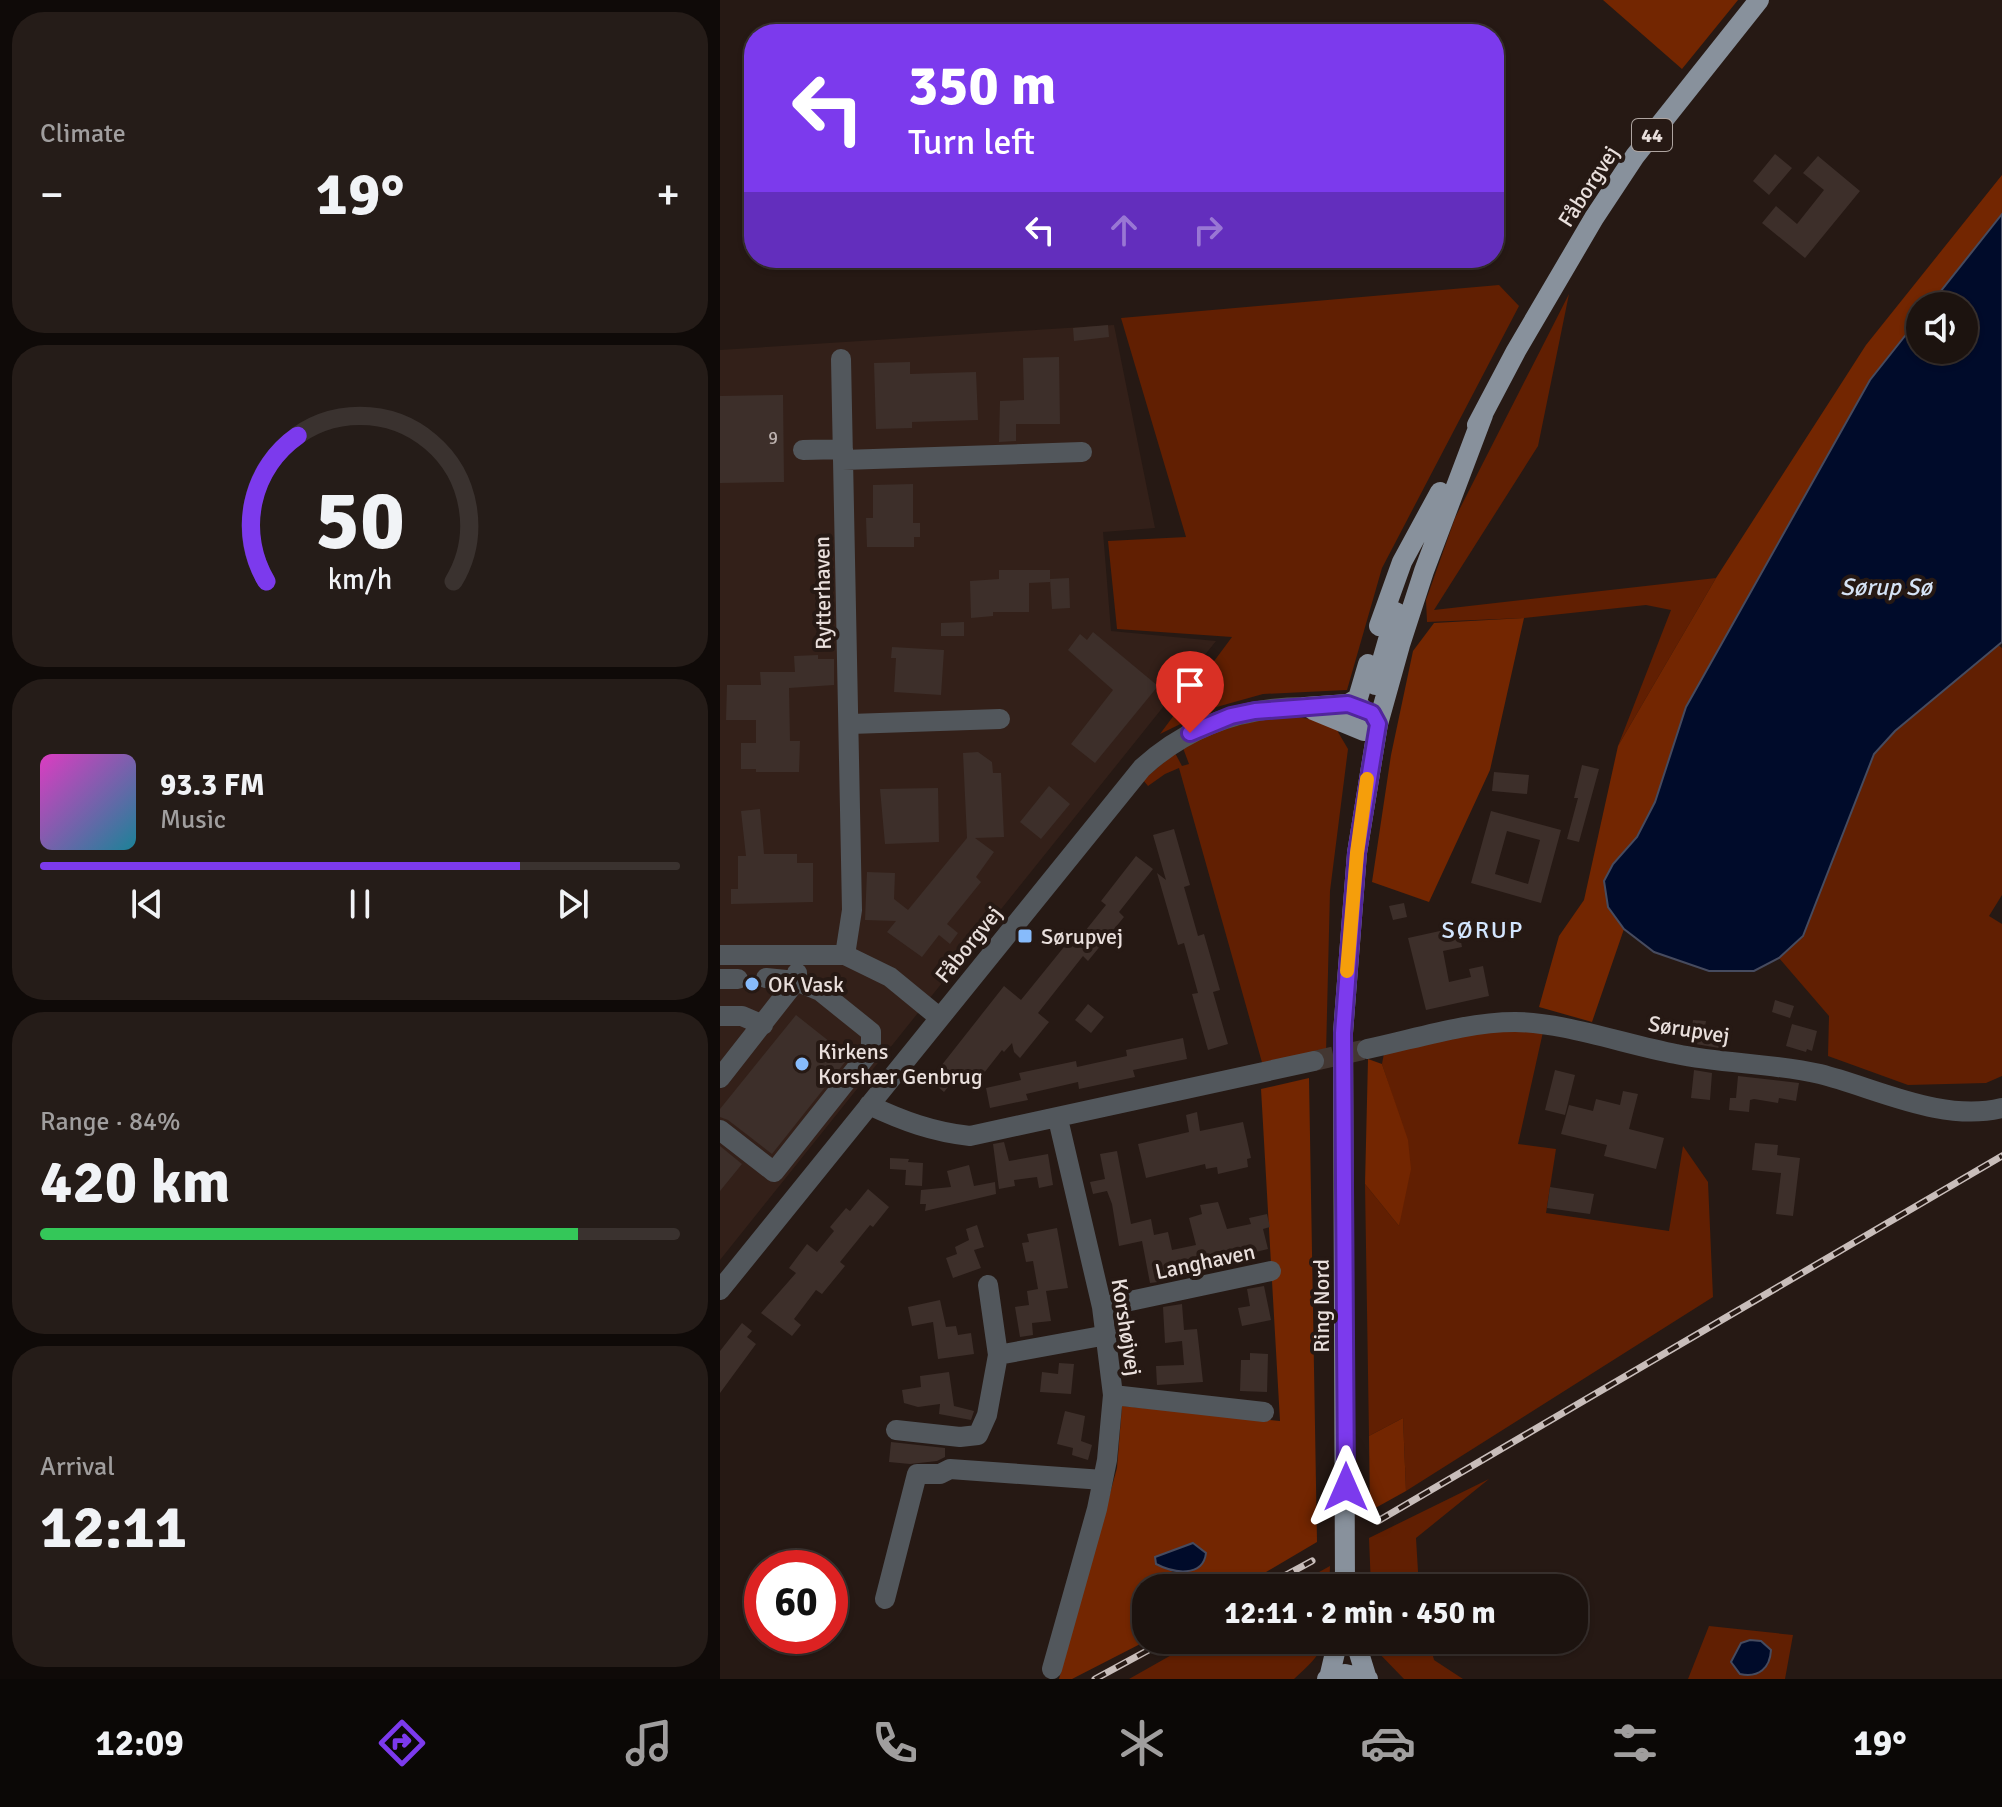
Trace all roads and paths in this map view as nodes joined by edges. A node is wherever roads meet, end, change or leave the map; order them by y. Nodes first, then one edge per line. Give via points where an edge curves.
1 (1759, 0) edge
2 (841, 359) dead end
3 (1483, 415) junction
4 (803, 450) dead end
5 (1082, 452) dead end
6 (843, 454) junction
7 (1440, 492) junction
8 (1348, 704) junction
9 (1305, 707) junction
10 (1000, 719) dead end
11 (1370, 722) junction
12 (850, 724) junction
13 (798, 954) junction
14 (720, 955) edge
15 (845, 955) junction
16 (766, 978) dead end
17 (796, 981) junction
18 (720, 1016) edge
19 (940, 1018) junction
20 (763, 1025) junction
21 (1367, 1049) tunnel mouth
22 (1314, 1061) tunnel mouth
23 (720, 1078) edge
24 (869, 1105) junction
25 (2002, 1108) edge
26 (1058, 1119) junction
27 (720, 1130) edge
28 (1271, 1271) dead end
29 (988, 1285) dead end
30 (720, 1290) edge
31 (1102, 1307) junction
32 (1107, 1335) junction
33 (998, 1355) junction
34 (1113, 1395) junction
35 (1264, 1412) dead end
36 (896, 1430) dead end
37 (1103, 1480) junction
38 (1346, 1574) edge
39 (885, 1599) dead end
40 (1334, 1654) edge
41 (1359, 1654) edge
42 (1052, 1669) dead end
43 (1328, 1678) edge
44 (1367, 1679) edge

1 - 3 main road, Fåborgvej / 44 via 1635,156 1522,339
2 - 6 street, Rytterhaven
3 - 7 main road, Fåborgvej / 44
3 - 11 main road, Fåborgvej / 44
4 - 6 street
5 - 6 street
6 - 12 street, Rytterhaven
7 - 8 main road via 1402,562 1360,694
7 - 11 main road, Fåborgvej / 44 via 1394,620
8 - 9 main road
8 - 11 main road
9 - 11 main road
9 - 19 street, Fåborgvej via 1231,716 1190,733 1152,759
10 - 12 street
11 - 38 main road, Ring Nord / 44 via 1343,1033
12 - 15 street, Rytterhaven via 852,910
13 - 14 street
13 - 15 street
13 - 17 street
15 - 19 street via 890,977
16 - 17 street
17 - 20 street
17 - 27 street via 820,991 871,1032 871,1050 774,1172
18 - 20 street via 742,1016
19 - 24 street, Fåborgvej
20 - 23 street
21 - 25 street, Sørupvej via 1488,1023 1518,1022 1679,1055 1810,1072 1913,1105
22 - 26 street
24 - 26 street via 934,1132 970,1136
24 - 30 street, Fåborgvej
26 - 31 street, Korshøjvej
28 - 31 street, Langhaven
29 - 33 street
31 - 32 street, Korshøjvej
32 - 33 street
32 - 34 street, Korshøjvej
33 - 36 street via 978,1435
34 - 35 street, Korshøjvej
34 - 37 street
37 - 39 street via 950,1469 917,1474
37 - 42 street
40 - 43 main road
41 - 44 main road
43 - 44 main road via 1345,1674

